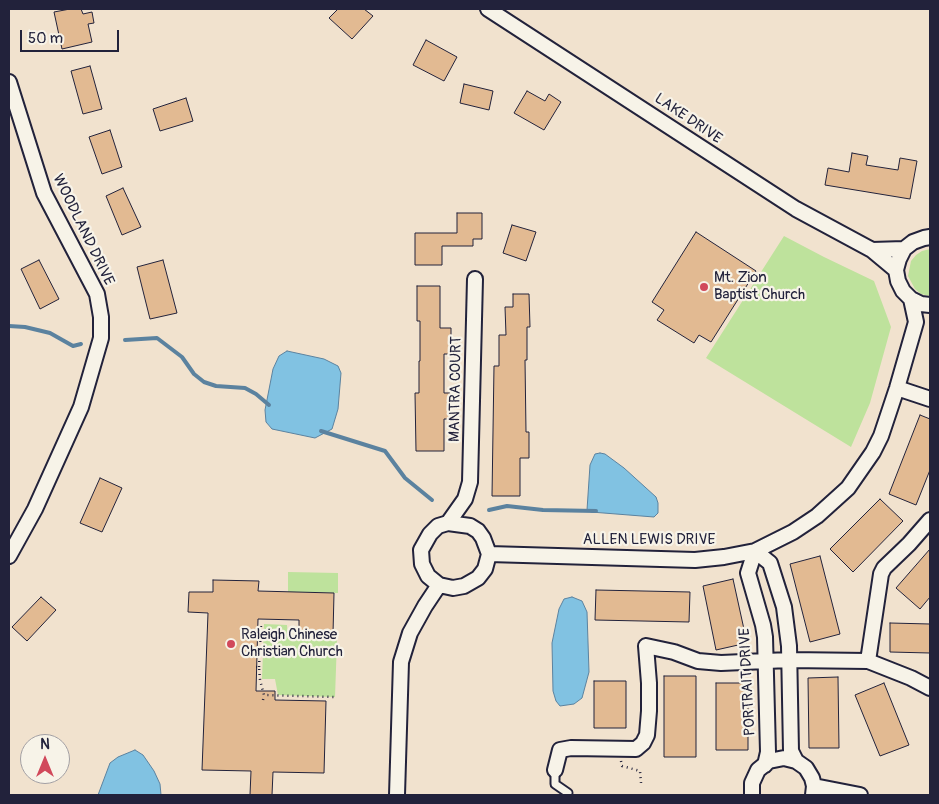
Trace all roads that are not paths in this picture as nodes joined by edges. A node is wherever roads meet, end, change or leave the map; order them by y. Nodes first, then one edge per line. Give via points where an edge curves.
1 (488, 9) edge
2 (9, 82) edge
3 (930, 238) edge
4 (904, 249) junction
5 (872, 250) junction
6 (896, 270) junction
7 (475, 279) dead end
8 (911, 298) junction
9 (930, 305) edge
10 (930, 310) edge
11 (916, 322) junction
12 (897, 388) junction
13 (930, 399) edge
14 (465, 499) junction
15 (930, 520) edge
16 (448, 522) junction
17 (470, 526) junction
18 (755, 551) junction
19 (489, 554) junction
20 (9, 556) edge
21 (439, 585) junction
22 (778, 661) junction
23 (868, 661) junction
24 (930, 688) edge
25 (796, 761) junction
26 (765, 765) junction
27 (554, 770) joint
28 (814, 791) edge
29 (568, 793) dead end
30 (397, 795) edge
31 (752, 795) edge
32 (860, 795) edge

1 - 5 street, LAKE DRIVE via 796,210
2 - 20 street, WOODLAND DRIVE via 44,194 97,294 101,338 81,407 35,508
3 - 4 street, LAKE DRIVE via 913,242
4 - 5 street, LAKE DRIVE
4 - 6 street
5 - 6 street, LAKE DRIVE
6 - 8 street, LAKE DRIVE via 903,291
7 - 14 street, MANTRA COURT via 470,482
8 - 9 street
8 - 11 street, ALLEN LEWIS DRIVE
10 - 11 street
11 - 12 street, ALLEN LEWIS DRIVE
12 - 13 street
12 - 18 street, ALLEN LEWIS DRIVE via 881,436 848,488 817,516
14 - 16 street, MANTRA COURT
14 - 17 street, MANTRA COURT
15 - 23 street via 884,568
16 - 17 street
16 - 21 street via 430,534 422,550 422,564 428,576
17 - 19 street via 483,538
18 - 19 street, ALLEN LEWIS DRIVE via 694,560
18 - 22 street, PORTRAIT DRIVE via 748,573 763,626
18 - 22 street, PORTRAIT DRIVE via 770,563 788,627
19 - 21 street via 485,569 471,583 453,588
21 - 30 street via 410,633 401,662
22 - 23 street
22 - 25 street, PORTRAIT DRIVE via 791,751
22 - 26 street, PORTRAIT DRIVE
22 - 27 street via 698,661 646,646 649,711 643,744 636,749 560,750
23 - 24 street
25 - 26 street via 784,758
25 - 28 street, PORTRAIT DRIVE via 812,778
26 - 31 street, PORTRAIT DRIVE via 758,770 752,783
27 - 29 lane via 555,784
28 - 32 street

